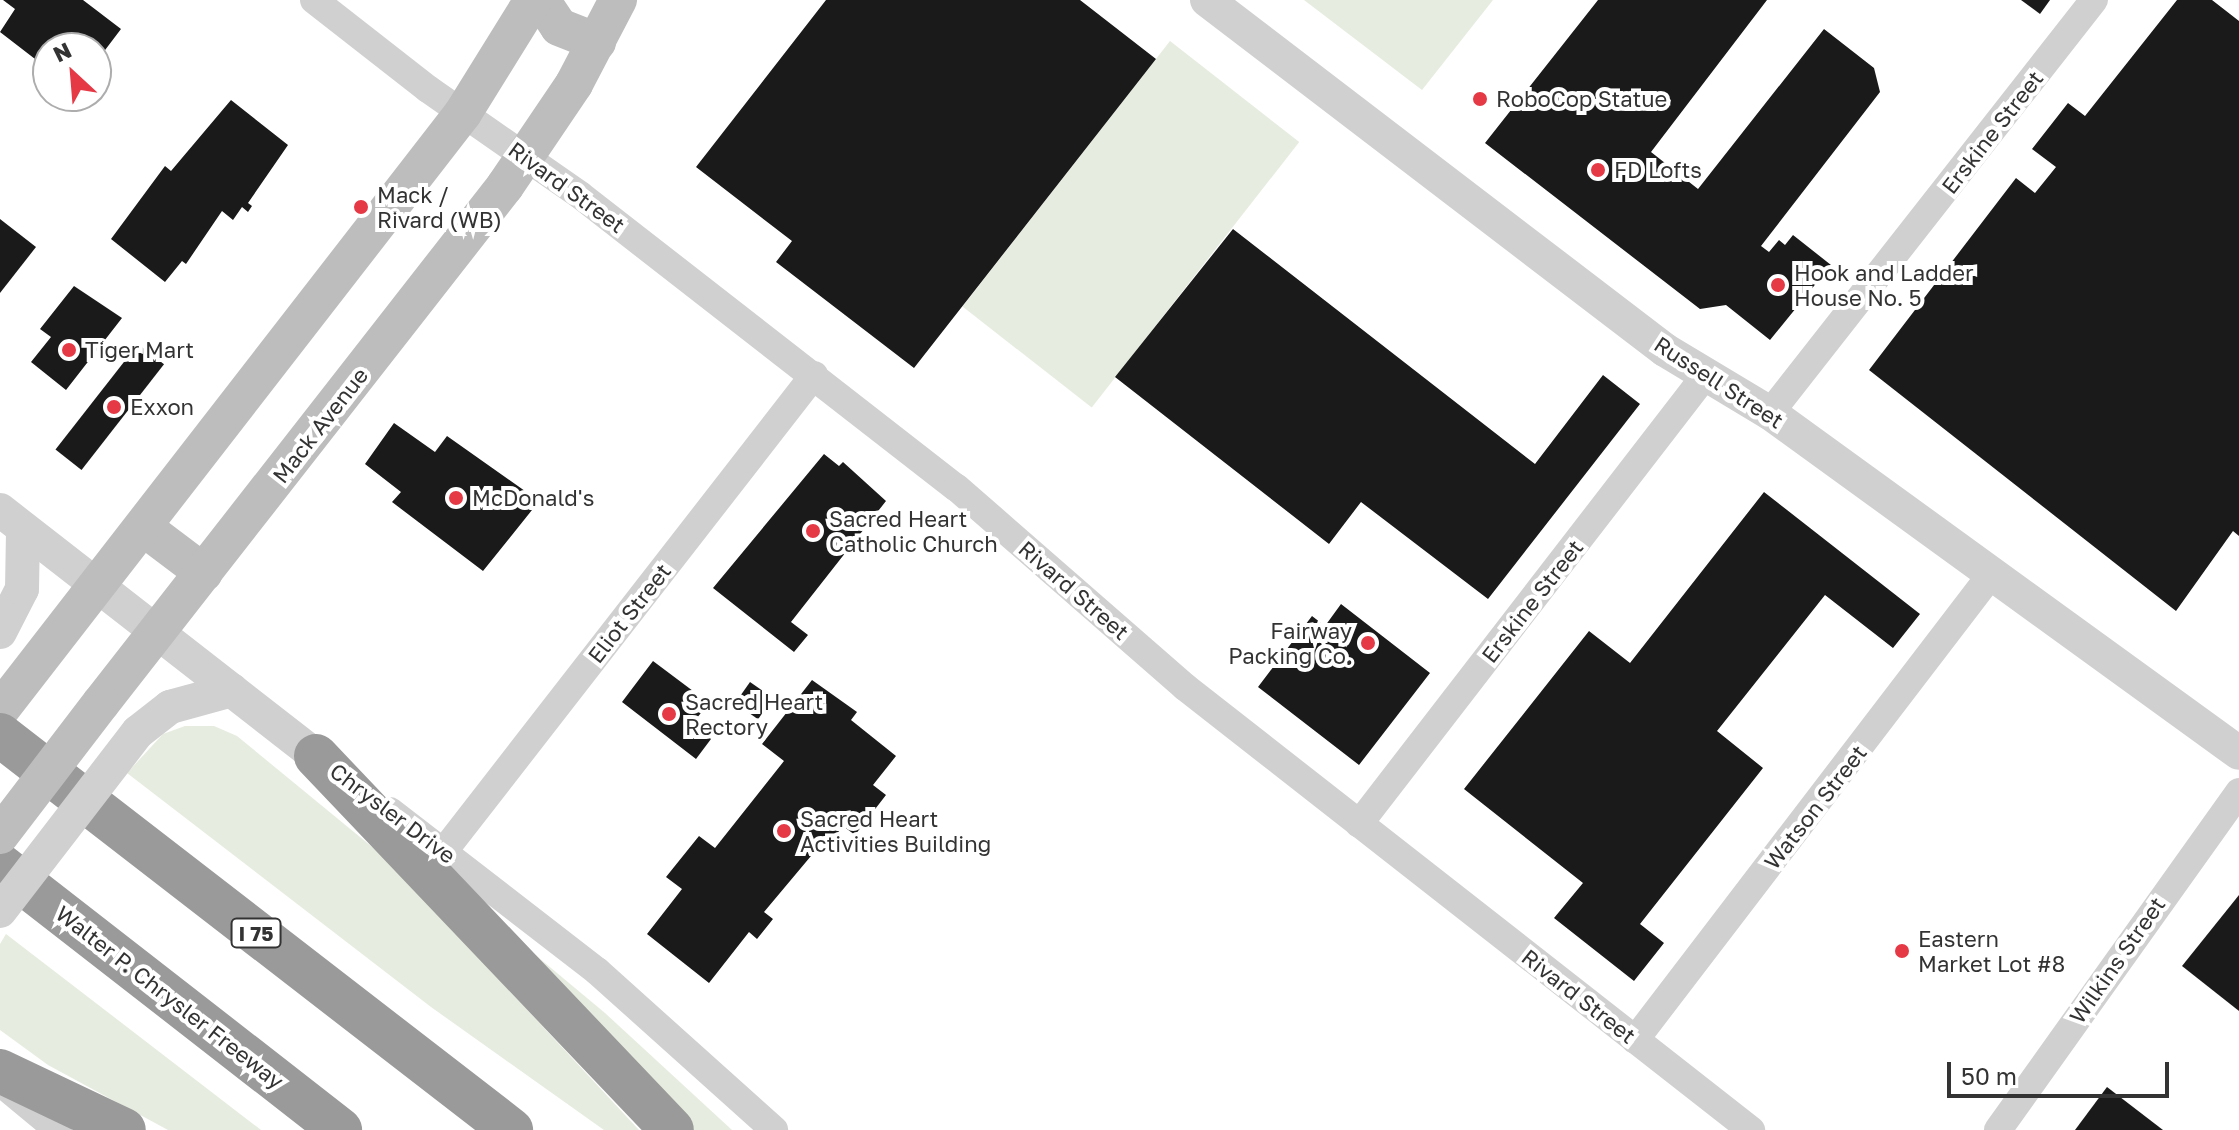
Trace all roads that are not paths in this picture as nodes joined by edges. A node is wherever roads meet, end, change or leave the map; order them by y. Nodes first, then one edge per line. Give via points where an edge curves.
1 (314, 0) edge
2 (533, 0) edge
3 (541, 0) edge
4 (618, 0) edge
5 (1207, 0) edge
6 (2094, 0) edge
7 (597, 42) junction
8 (463, 113) junction
9 (527, 157) junction
10 (814, 375) junction
11 (1704, 377) junction
12 (1770, 413) junction
13 (12, 520) edge
14 (143, 527) junction
15 (1993, 572) junction
16 (204, 573) junction
17 (97, 586) junction
18 (2, 629) edge
19 (156, 631) junction
20 (232, 690) junction
21 (0, 710) edge
22 (0, 735) edge
23 (2239, 753) edge
24 (316, 756) junction
25 (2239, 792) edge
26 (1359, 824) junction
27 (0, 835) edge
28 (444, 851) junction
29 (0, 865) edge
30 (0, 911) edge
31 (1635, 1040) junction
32 (0, 1071) edge
33 (0, 1083) edge
34 (58, 1130) edge
35 (124, 1130) edge
36 (340, 1130) edge
37 (511, 1130) edge
38 (672, 1130) edge
39 (774, 1130) edge
40 (1751, 1130) edge
41 (1998, 1130) edge

1 - 8 street, Rivard Street
2 - 8 main road
3 - 7 main road via 559,27
4 - 7 main road, Mack Avenue
5 - 11 street, Russell Street
6 - 12 street, Erskine Street
7 - 9 main road, Mack Avenue
8 - 9 street, Rivard Street
8 - 14 main road
9 - 10 street, Rivard Street
9 - 16 main road, Mack Avenue
10 - 26 street, Rivard Street via 957,488 1185,687
10 - 28 street, Eliot Street
11 - 12 street, Russell Street
11 - 26 street, Erskine Street
12 - 15 street, Russell Street
13 - 17 street, Chrysler Drive
13 - 18 street via 22,589
14 - 16 main road
14 - 17 main road
15 - 23 street, Russell Street
15 - 31 street, Watson Street
16 - 19 main road, Mack Avenue
17 - 19 street, Chrysler Drive
17 - 21 main road
19 - 20 street, Chrysler Drive
19 - 27 main road, Mack Avenue, bridge
20 - 24 street, Chrysler Drive
20 - 30 street, bridge via 170,707 138,732
22 - 37 highway, I 75
24 - 28 street, Chrysler Drive
24 - 38 highway
25 - 41 street, Wilkins Street
26 - 31 street, Rivard Street
28 - 39 street, Chrysler Drive via 597,971
29 - 36 highway, Walter P. Chrysler Freeway
31 - 40 street, Rivard Street
32 - 35 highway
33 - 34 street

